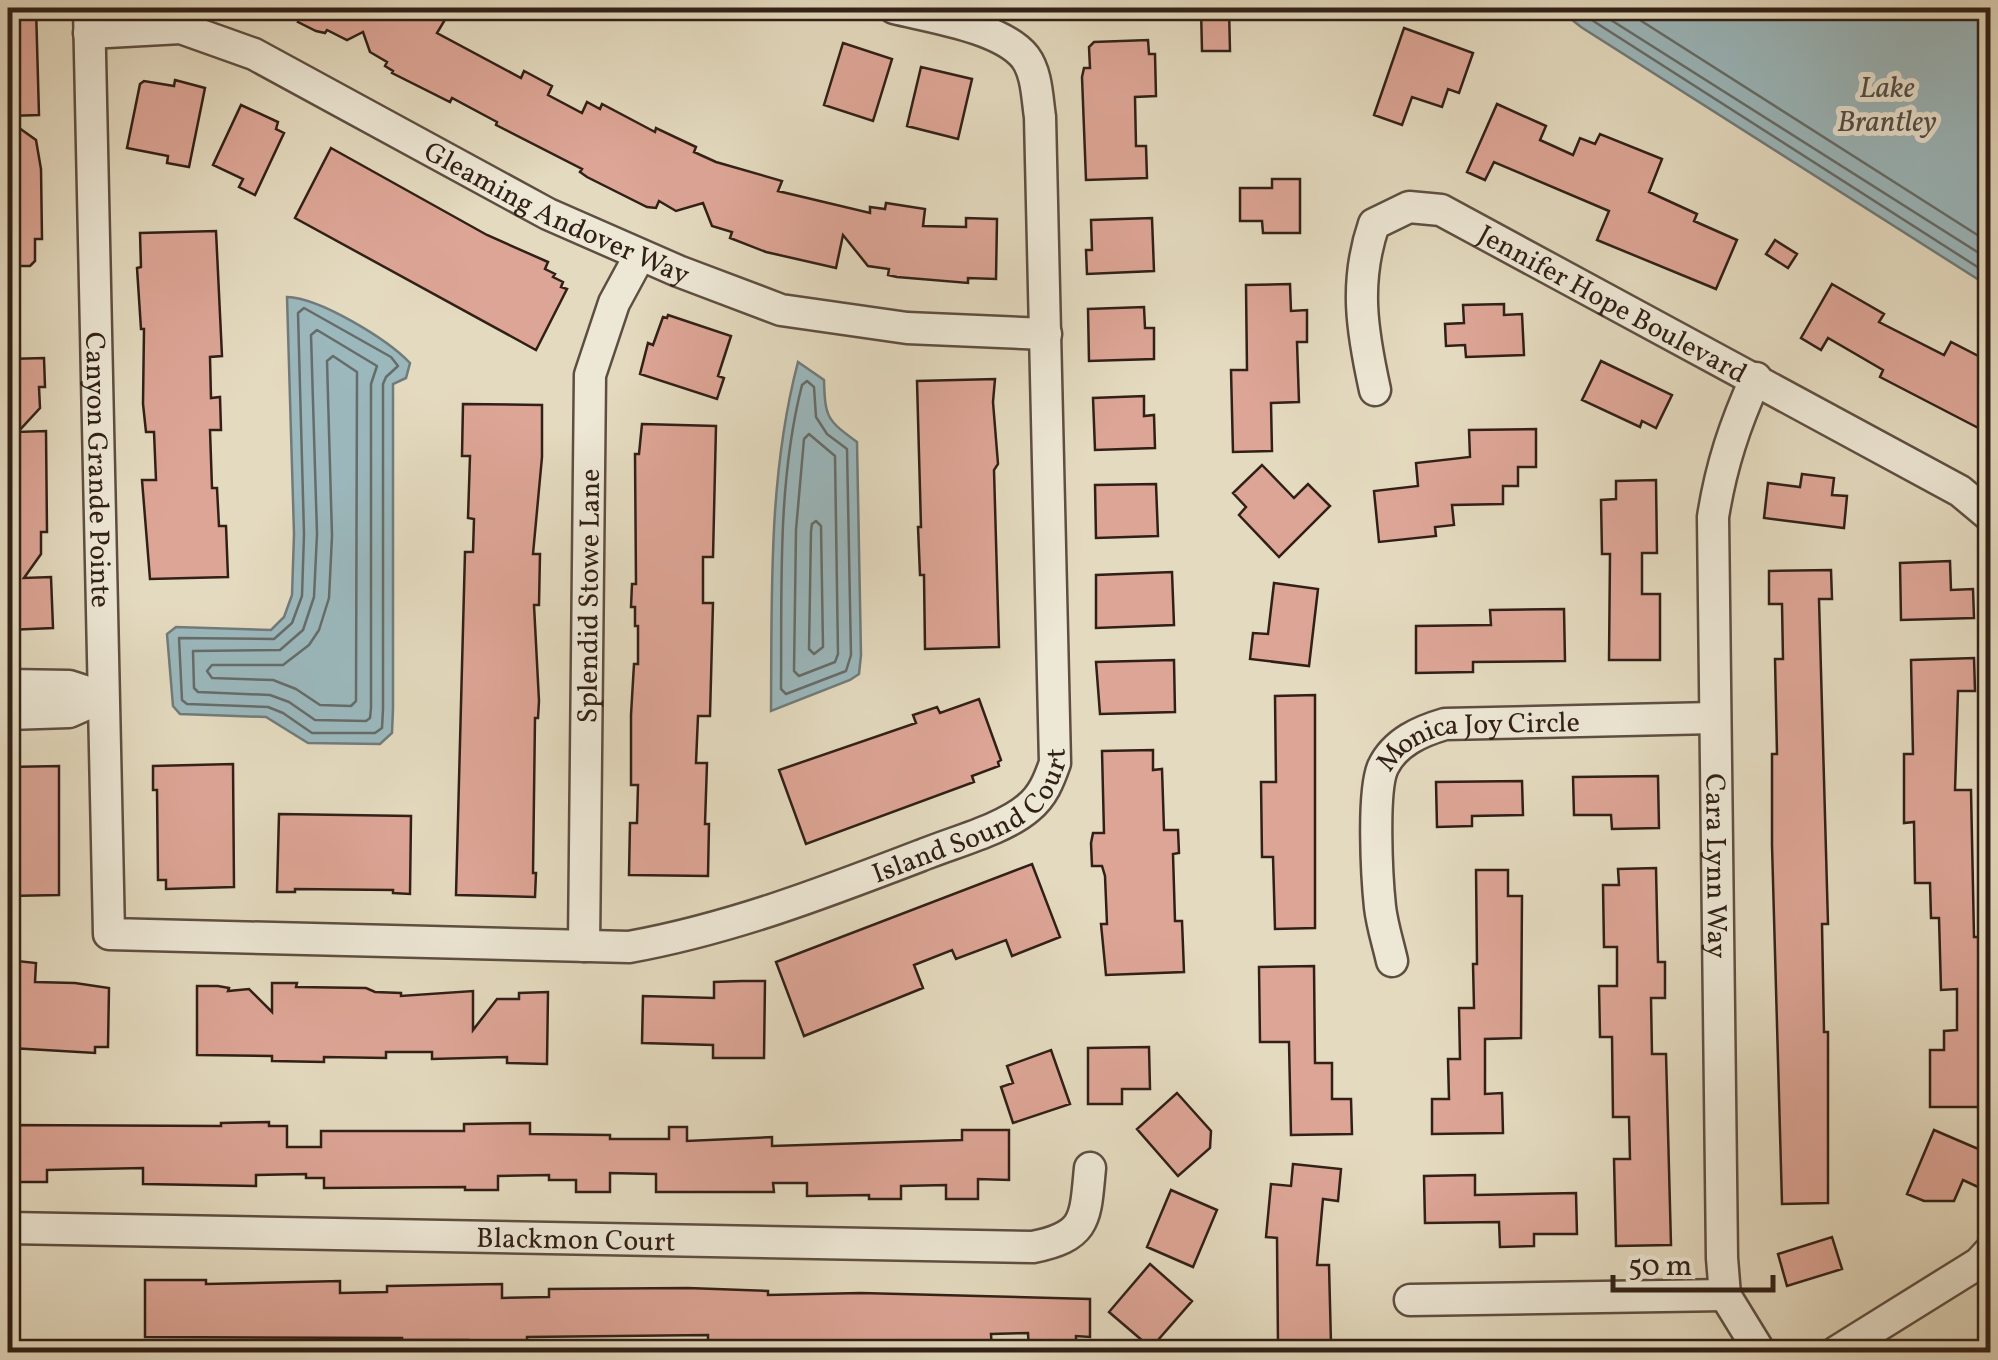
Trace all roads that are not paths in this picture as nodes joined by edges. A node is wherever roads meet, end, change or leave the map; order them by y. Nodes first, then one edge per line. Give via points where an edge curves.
1 (894, 8) edge
2 (89, 20) edge
3 (640, 255) junction
4 (1046, 334) junction
5 (1756, 378) junction
6 (1375, 390) dead end
7 (1990, 516) edge
8 (8, 685) edge
9 (104, 697) junction
10 (8, 714) edge
11 (1714, 718) junction
12 (109, 934) joint
13 (584, 946) junction
14 (1392, 960) dead end
15 (1090, 1168) dead end
16 (8, 1228) edge
17 (1990, 1251) edge
18 (1726, 1295) junction
19 (1410, 1300) dead end
20 (1760, 1352) edge
21 (1836, 1352) edge

1 - 4 street, Island Sound Court via 987,32 1024,55 1033,73
2 - 3 street, Gleaming Andover Way via 181,28 254,54 548,214
2 - 9 street, Canyon Grande Pointe
3 - 4 street, Gleaming Andover Way via 781,310 908,328
3 - 13 street, Splendid Stowe Lane via 614,303 590,375
4 - 13 street, Island Sound Court via 1056,726 1047,786 1026,810 977,834 794,904 691,936 629,947
5 - 6 street, Jennifer Hope Boulevard via 1441,210 1409,206 1374,224 1362,257 1362,331
5 - 7 street, Jennifer Hope Boulevard via 1960,490
5 - 11 street, Cara Lynn Way via 1732,431 1713,517
8 - 9 street via 68,686
9 - 10 street via 69,712
9 - 12 street, Canyon Grande Pointe
11 - 14 street, Monica Joy Circle via 1445,724 1420,731 1396,749 1382,768 1377,794 1380,908
11 - 18 street, Cara Lynn Way
12 - 13 street, Island Sound Court
15 - 16 street, Blackmon Court via 1086,1218 1074,1233 1034,1248
17 - 21 street
18 - 19 street
18 - 20 street, Cara Lynn Way

